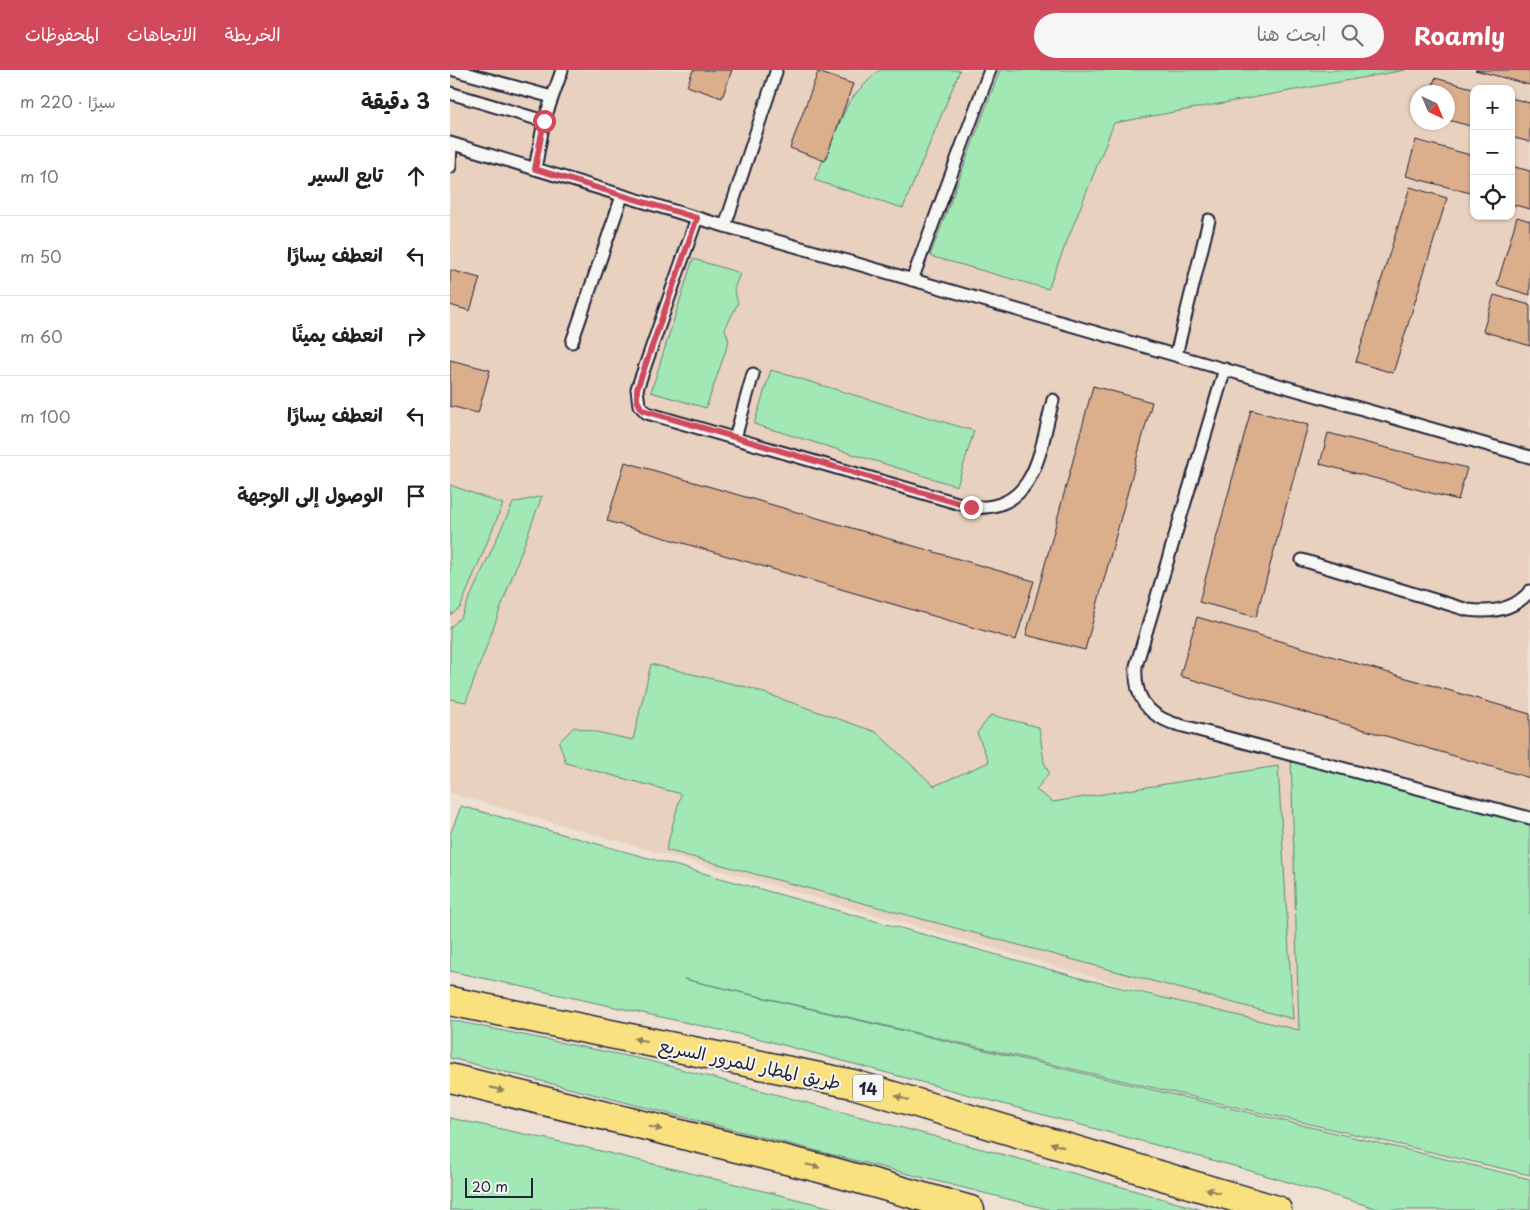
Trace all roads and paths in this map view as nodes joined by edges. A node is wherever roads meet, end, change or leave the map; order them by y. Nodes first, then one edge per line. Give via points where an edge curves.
1 (454, 70) edge
2 (562, 70) edge
3 (990, 70) edge
4 (776, 72) dead end
5 (450, 93) edge
6 (552, 98) junction
7 (544, 121) junction
8 (451, 144) edge
9 (450, 167) edge
10 (535, 169) junction
11 (622, 196) junction
12 (697, 218) junction
13 (1209, 220) dead end
14 (725, 226) junction
15 (912, 280) junction
16 (572, 342) dead end
17 (1176, 355) junction
18 (1226, 369) junction
19 (754, 374) dead end
20 (1053, 400) dead end
21 (735, 438) junction
22 (1530, 457) edge
23 (1302, 560) dead end
24 (1530, 591) edge
25 (1530, 818) edge
26 (450, 1001) edge
27 (450, 1078) edge
28 (970, 1210) edge
29 (1276, 1210) edge

1 - 6 lane
2 - 6 lane
3 - 15 lane
4 - 14 lane
5 - 7 lane
6 - 7 lane
7 - 10 lane
8 - 9 lane
8 - 10 lane
10 - 11 lane
11 - 12 lane
11 - 16 lane
12 - 14 lane
12 - 21 lane via 637,389 637,400 642,410
13 - 17 lane
14 - 15 lane
15 - 17 lane
17 - 18 lane
18 - 22 lane
18 - 25 lane via 1136,666 1138,696 1146,708 1158,718 1172,723
19 - 21 lane
20 - 21 lane via 1033,473 1026,486 1015,498 986,508 971,507
23 - 24 lane via 1468,610 1500,610 1515,604
29 -> 26 highway, طريق المطار للمرور السريع / 14 via 853,1084
27 -> 28 highway via 823,1169

